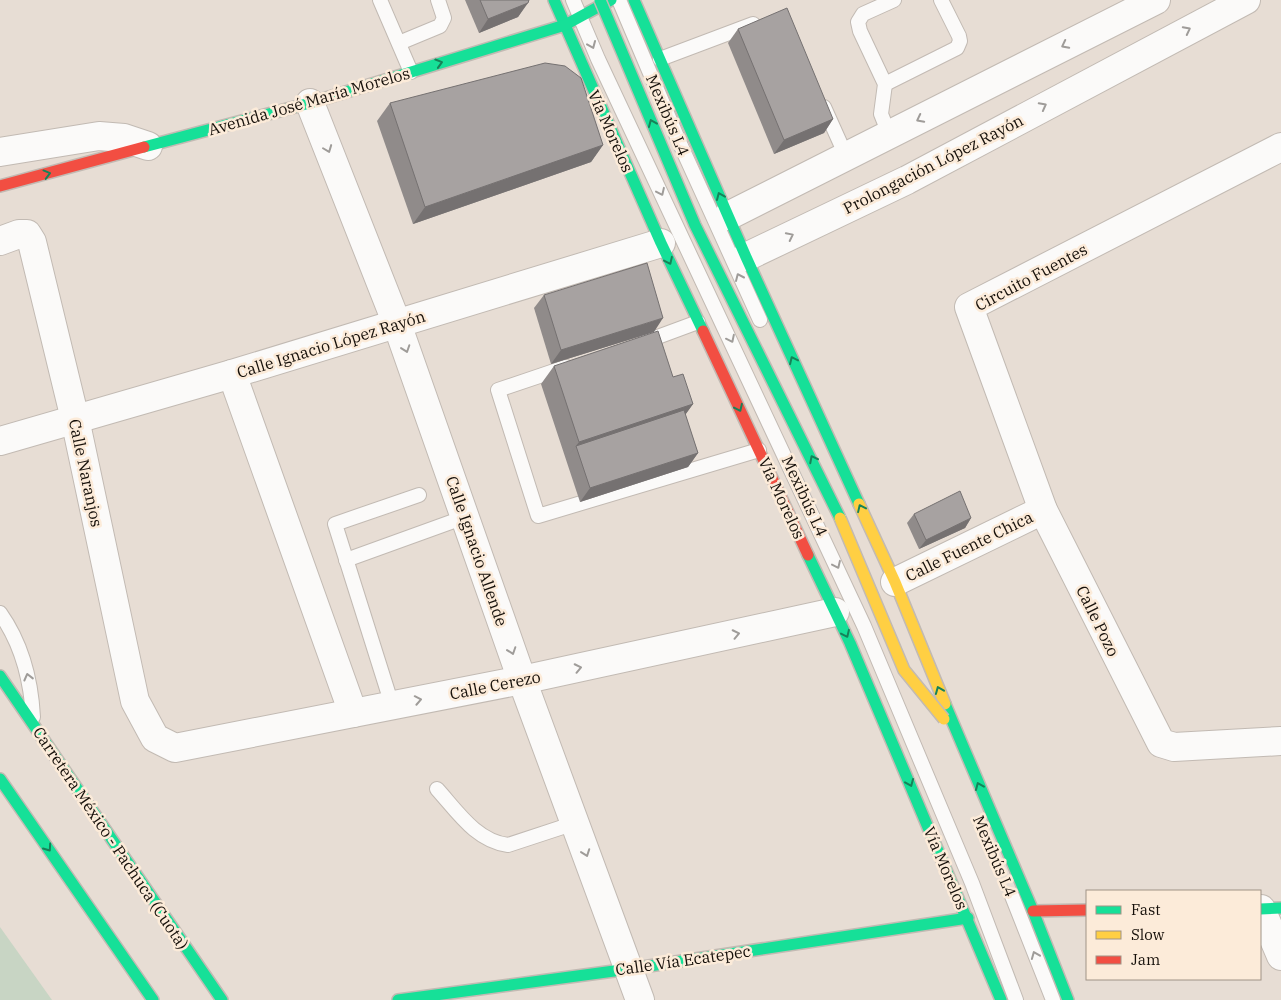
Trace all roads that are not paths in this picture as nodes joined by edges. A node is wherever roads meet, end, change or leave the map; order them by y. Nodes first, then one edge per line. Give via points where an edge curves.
1 (380, 0) edge
2 (438, 0) edge
3 (554, 0) edge
4 (573, 0) edge
5 (600, 0) edge
6 (611, 0) edge
7 (619, 0) edge
8 (634, 0) edge
9 (894, 0) edge
10 (942, 0) edge
11 (1156, 0) edge
12 (1246, 0) edge
13 (580, 16) junction
14 (763, 21) edge
15 (565, 24) junction
16 (1099, 28) junction
17 (399, 43) junction
18 (660, 60) junction
19 (1118, 66) junction
20 (411, 72) junction
21 (885, 84) junction
22 (818, 94) edge
23 (310, 103) junction
24 (888, 134) junction
25 (148, 146) junction
26 (1281, 147) edge
27 (0, 152) edge
28 (846, 156) junction
29 (0, 186) edge
30 (728, 216) junction
31 (0, 241) edge
32 (661, 243) junction
33 (746, 257) junction
34 (698, 322) junction
35 (397, 324) junction
36 (634, 345) edge
37 (579, 363) edge
38 (232, 374) junction
39 (75, 419) junction
40 (0, 441) edge
41 (759, 450) junction
42 (420, 495) dead end
43 (1043, 510) junction
44 (465, 516) junction
45 (346, 560) junction
46 (895, 582) junction
47 (835, 612) junction
48 (0, 613) edge
49 (0, 676) edge
50 (522, 680) junction
51 (392, 706) junction
52 (353, 713) junction
53 (34, 725) junction
54 (943, 726) junction
55 (957, 735) junction
56 (154, 738) joint
57 (1281, 741) edge
58 (0, 779) edge
59 (437, 789) dead end
60 (0, 796) edge
61 (972, 802) dead end
62 (20, 808) junction
63 (575, 823) junction
64 (1267, 909) edge
65 (1086, 910) edge
66 (1033, 911) junction
67 (968, 918) junction
68 (1281, 956) edge
69 (629, 969) junction
70 (509, 992) edge
71 (153, 1000) edge
72 (222, 1000) edge
73 (398, 1000) edge
74 (640, 1000) edge
75 (1001, 1000) edge
76 (1016, 1000) edge
77 (1053, 1000) edge
78 (1068, 1000) edge

1 - 17 lane
2 - 17 lane via 444,18 440,26
3 - 15 main road, Vía Morelos
4 - 13 lane, Mexibús L4
54 -> 5 main road, bridge via 904,670 833,500 694,225
6 - 13 main road, Avenida José María Morelos
54 -> 7 lane, Mexibús L4 via 866,542 742,282
8 - 18 main road
9 - 21 lane via 863,14 858,22
10 - 21 lane via 960,41 957,48
11 - 16 street
19 -> 12 street, Prolongación López Rayón
13 - 15 main road, Avenida José María Morelos
13 -> 76 lane, Mexibús L4 via 864,626 972,883
14 - 18 lane
20 -> 15 main road, Avenida José María Morelos
15 - 32 main road, Vía Morelos
16 - 19 street
16 -> 24 street
17 - 20 lane
30 -> 18 main road
33 -> 19 street, Prolongación López Rayón via 907,180
20 - 23 main road, Avenida José María Morelos
21 - 24 lane via 882,114
22 - 28 lane
23 - 25 main road, Avenida José María Morelos
23 -> 35 street, Calle Ignacio Allende
24 - 28 street
25 - 27 street via 124,138 99,136
29 -> 25 main road, Avenida José María Morelos
26 - 43 street, Circuito Fuentes via 969,307
28 - 30 street
30 - 33 main road
31 - 39 street, Calle Naranjos via 27,234 32,242
32 -> 34 main road, Vía Morelos
32 - 35 street, Calle Ignacio López Rayón
46 -> 33 main road
34 - 36 lane
34 -> 41 main road, Vía Morelos
35 - 38 street, Calle Ignacio López Rayón
35 -> 44 street, Calle Ignacio Allende
37 - 41 lane via 498,390 538,516
38 - 39 street, Calle Ignacio López Rayón
38 - 52 street
39 - 40 street, Calle Ignacio López Rayón
39 - 56 street, Calle Naranjos via 135,701
41 - 47 main road, Vía Morelos
42 - 45 lane via 335,524
43 - 46 street, Calle Fuente Chica
43 - 57 street, Calle Pozo via 1161,743 1174,747
44 - 45 lane
44 -> 50 street, Calle Ignacio Allende
45 - 51 lane
55 -> 46 main road
50 -> 47 street, Calle Cerezo
47 -> 67 main road, Vía Morelos
53 -> 48 lane via 32,691 24,660
49 - 53 main road, Carretera México - Pachuca (Cuota)
51 -> 50 street, Calle Cerezo
50 - 63 street, Calle Ignacio Allende
51 - 52 street, Calle Cerezo
52 - 56 street, Calle Cerezo via 176,748
53 - 72 main road, Carretera México - Pachuca (Cuota)
54 - 55 main road
66 -> 55 main road
58 - 62 main road
59 - 63 lane via 478,834 498,844 508,845
60 - 62 lane
77 -> 61 lane, Mexibús L4
62 -> 71 main road
63 -> 69 street, Calle Ignacio Allende
64 - 68 street
65 - 66 main road
66 - 78 main road
67 - 69 main road, Calle Vía Ecatepec
67 - 75 main road, Vía Morelos
69 - 70 main road, Calle Vía Ecatepec
69 - 74 street, Calle Ignacio Allende
70 - 73 main road, Calle Vía Ecatepec

